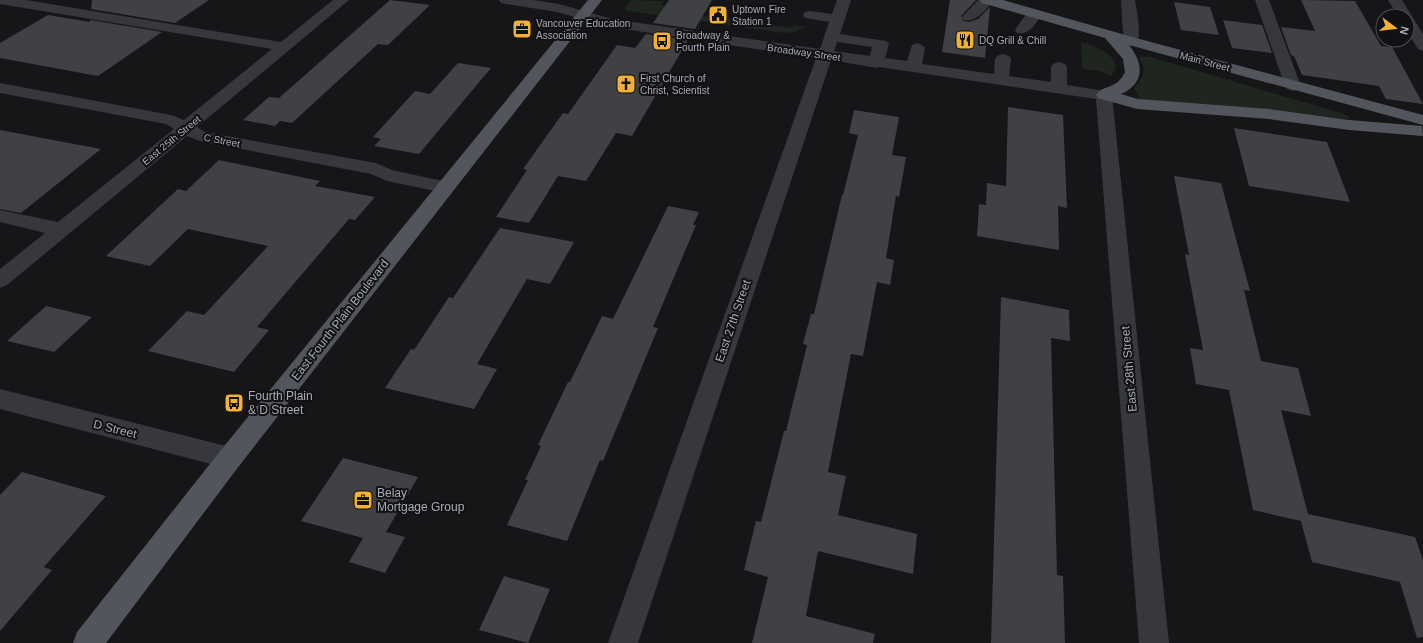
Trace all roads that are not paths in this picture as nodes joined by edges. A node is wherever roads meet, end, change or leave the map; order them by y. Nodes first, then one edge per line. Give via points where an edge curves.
1 (342, 0) edge
2 (506, 0) edge
3 (594, 0) edge
4 (844, 0) edge
5 (986, 0) edge
6 (1128, 0) edge
7 (1262, 0) edge
8 (26, 2) edge
9 (3, 7) edge
10 (1035, 14) junction
11 (583, 15) junction
12 (810, 15) dead end
13 (969, 17) dead end
14 (837, 19) junction
15 (1022, 30) dead end
16 (1415, 33) edge
17 (1110, 35) junction
18 (1131, 41) junction
19 (827, 46) junction
20 (1423, 46) edge
21 (285, 47) junction
22 (916, 48) dead end
23 (1003, 59) dead end
24 (1059, 67) dead end
25 (913, 68) junction
26 (1001, 81) junction
27 (1293, 86) junction
28 (0, 88) edge
29 (1059, 89) junction
30 (1104, 95) junction
31 (1423, 120) edge
32 (186, 128) junction
33 (1423, 131) edge
34 (445, 187) junction
35 (0, 216) edge
36 (62, 230) junction
37 (0, 280) edge
38 (0, 399) edge
39 (230, 458) junction
40 (88, 643) edge
41 (623, 643) edge
42 (1154, 643) edge

1 - 21 street, East 25th Street
2 - 11 street, Broadway Street via 559,8
3 - 11 main road, East Fourth Plain Boulevard
4 - 14 street, East 27th Street
5 - 10 main road, Main Street
5 - 13 street
6 - 18 street
7 - 27 street
8 - 9 street
8 - 21 street
10 - 15 street
10 - 17 main road, Main Street
11 - 19 street, Broadway Street via 611,23
11 - 34 main road, East Fourth Plain Boulevard
12 - 14 street
14 - 19 street, East 27th Street
16 - 20 street
17 - 18 main road, Main Street
17 - 30 main road via 1125,48 1133,62 1132,76 1123,87
18 - 27 main road, Main Street
19 - 25 street, Broadway Street via 876,63
19 - 41 street, East 27th Street
21 - 32 street, East 25th Street
22 - 25 street
23 - 26 street
24 - 29 street
25 - 26 street, Broadway Street
26 - 29 street, Broadway Street
27 - 31 main road, Main Street
28 - 32 street, C Street via 171,120
29 - 30 street, Broadway Street
30 - 33 main road via 1137,104 1269,114 1349,125
30 - 42 street, East 28th Street
32 - 34 street, C Street via 200,136 376,169 387,175
32 - 36 street, East 25th Street
34 - 39 main road, East Fourth Plain Boulevard
35 - 36 street
36 - 37 street, East 25th Street
38 - 39 street, D Street
39 - 40 main road, East Fourth Plain Boulevard

